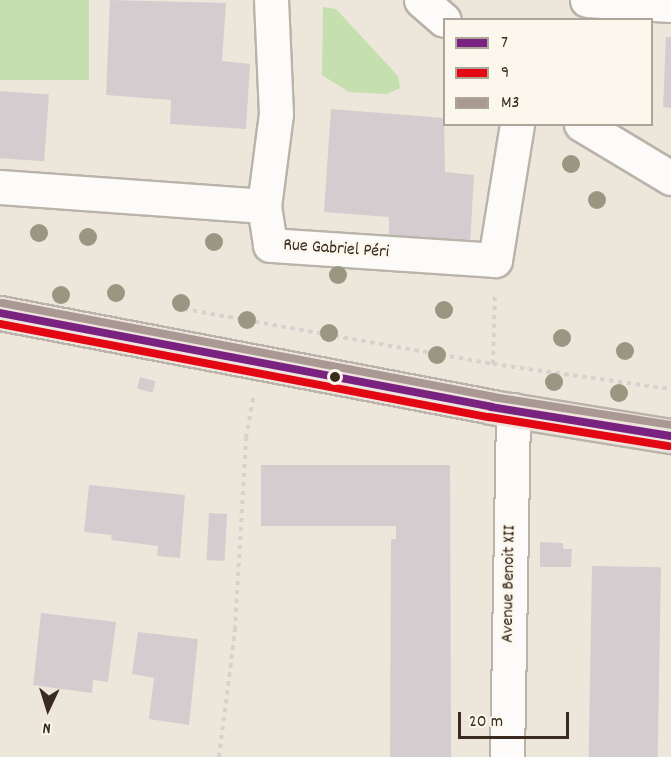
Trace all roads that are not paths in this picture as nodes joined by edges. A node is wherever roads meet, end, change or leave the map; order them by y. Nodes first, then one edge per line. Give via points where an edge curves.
1 (270, 0) edge
2 (421, 0) edge
3 (587, 0) edge
4 (671, 5) edge
5 (443, 19) edge
6 (518, 126) edge
7 (584, 126) edge
8 (671, 178) edge
9 (0, 187) edge
10 (264, 206) junction
11 (0, 313) edge
12 (502, 408) junction
13 (671, 436) edge
14 (507, 757) edge

1 - 10 street via 276,114
2 - 5 street
3 - 4 street
6 - 10 street, Rue Gabriel Péri via 495,260 270,245
7 - 8 street
9 - 10 street
11 - 12 main road
12 - 13 main road
12 - 14 street, Avenue Benoit XII

